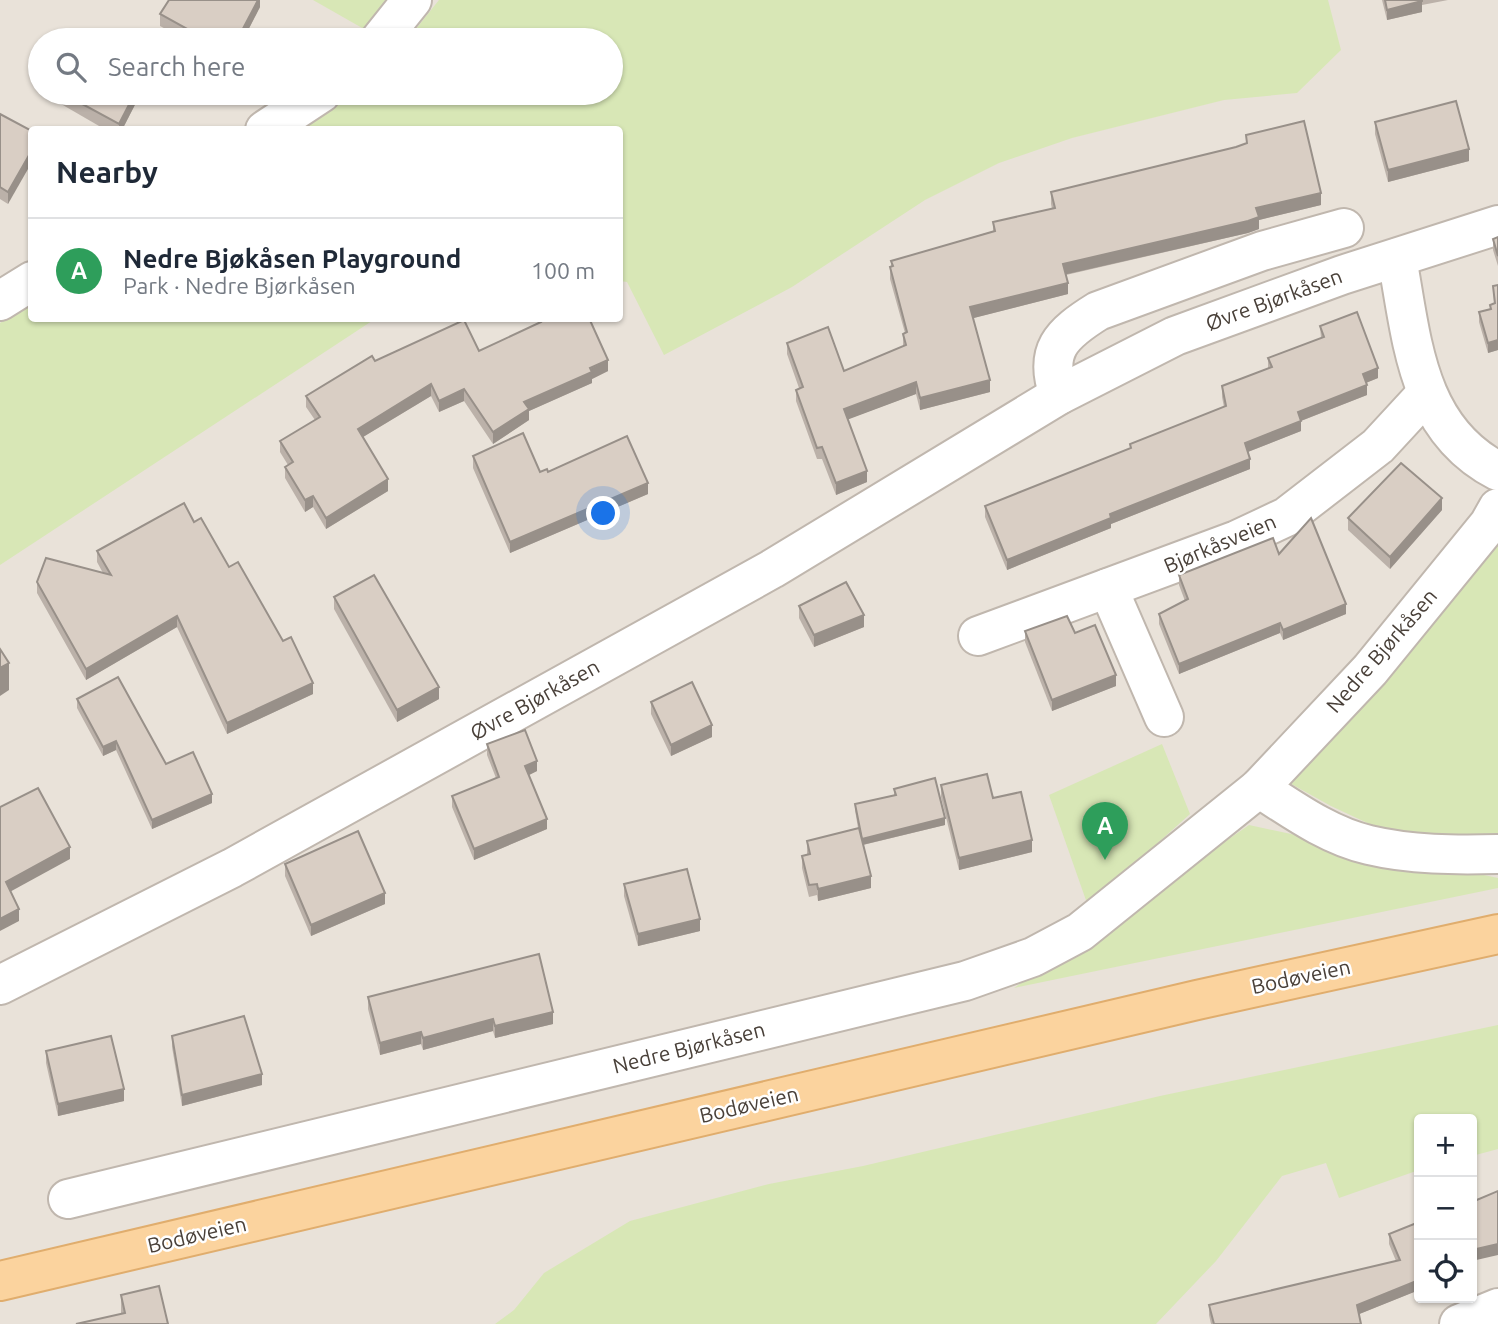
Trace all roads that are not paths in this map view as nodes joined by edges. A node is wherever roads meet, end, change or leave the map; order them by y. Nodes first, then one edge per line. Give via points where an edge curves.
1 (412, 0) edge
2 (390, 28) edge
3 (303, 105) edge
4 (271, 126) edge
5 (1498, 225) edge
6 (1344, 228) dead end
7 (1397, 258) junction
8 (28, 284) edge
9 (0, 301) edge
10 (1426, 394) junction
11 (1059, 395) junction
12 (1498, 471) edge
13 (1498, 508) edge
14 (1108, 588) junction
15 (978, 636) dead end
16 (1164, 717) dead end
17 (1259, 789) junction
18 (1498, 854) edge
19 (1498, 934) edge
20 (0, 985) edge
21 (68, 1199) dead end
22 (0, 1281) edge
23 (1498, 1308) edge
24 (1459, 1324) edge

1 - 2 street
3 - 4 street
5 - 7 street, Øvre Bjørkåsen
6 - 11 street via 1262,251 1079,323 1057,345 1052,372
7 - 10 street
7 - 11 street, Øvre Bjørkåsen via 1175,336
8 - 9 street
10 - 12 street via 1456,442
10 - 14 street, Bjørkåsveien via 1378,446 1286,517
11 - 20 street, Øvre Bjørkåsen via 772,569 232,867
13 - 17 street, Nedre Bjørkåsen via 1370,670
14 - 15 street, Bjørkåsveien
14 - 16 street
17 - 18 street via 1315,823 1367,845 1421,854
17 - 21 street, Nedre Bjørkåsen via 1080,932 1033,957 965,981
19 - 22 main road, Bodøveien via 1197,1000
23 - 24 street

